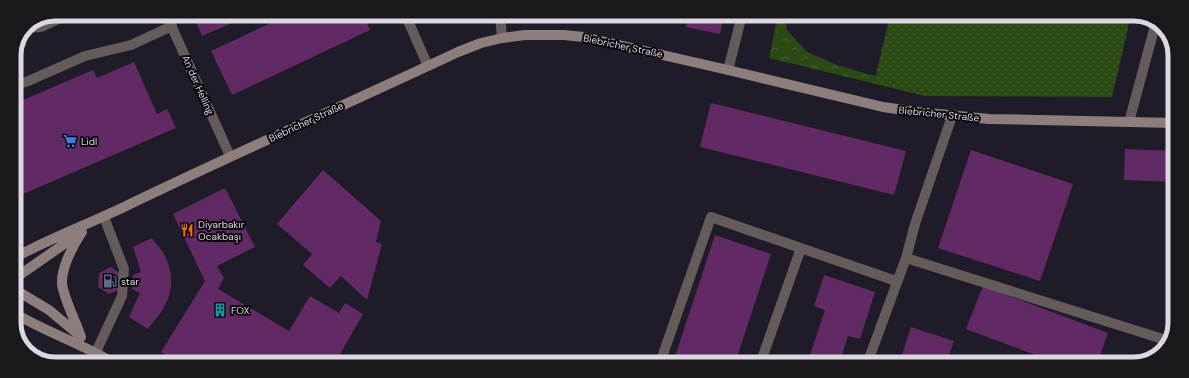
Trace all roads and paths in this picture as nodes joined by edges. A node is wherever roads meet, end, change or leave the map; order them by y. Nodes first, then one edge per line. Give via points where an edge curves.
1 (52, 21) edge
2 (170, 21) edge
3 (408, 21) edge
4 (501, 21) edge
5 (740, 21) edge
6 (37, 26) edge
7 (172, 26) junction
8 (1154, 28) edge
9 (502, 38) junction
10 (428, 66) junction
11 (728, 70) junction
12 (21, 83) edge
13 (952, 116) junction
14 (1129, 122) junction
15 (1168, 123) edge
16 (230, 156) junction
17 (104, 217) junction
18 (82, 232) junction
19 (801, 248) junction
20 (21, 254) edge
21 (906, 258) junction
22 (21, 274) edge
23 (896, 281) junction
24 (21, 293) edge
25 (21, 316) edge
26 (81, 337) junction
27 (1163, 339) edge
28 (96, 352) junction
29 (104, 357) edge
30 (662, 357) edge
31 (762, 357) edge
32 (869, 357) edge

1 - 6 street
2 - 7 street, An der Helling
3 - 10 street
4 - 9 street
5 - 11 street
7 - 12 street via 131,44 85,56
7 - 16 street, An der Helling
8 - 14 street
9 - 10 street, Biebricher Straße via 458,52
9 - 11 street, Biebricher Straße via 546,34 584,37
10 - 16 street, Biebricher Straße
11 - 13 street, Biebricher Straße via 883,107
13 - 14 street, Biebricher Straße
13 - 21 street
14 - 15 street, Biebricher Straße
16 - 17 street, Biebricher Straße
17 - 18 street, Biebricher Straße
17 - 20 street, Biebricher Straße
17 - 28 street via 124,269 122,296
18 - 22 street, Biebricher Straße
18 - 26 street via 68,258 62,283
19 - 23 street
19 - 30 street via 711,218
19 - 31 street
21 - 23 street
21 - 27 street
23 - 32 street
24 - 26 street via 49,310
25 - 28 street
26 - 28 street
28 - 29 street

